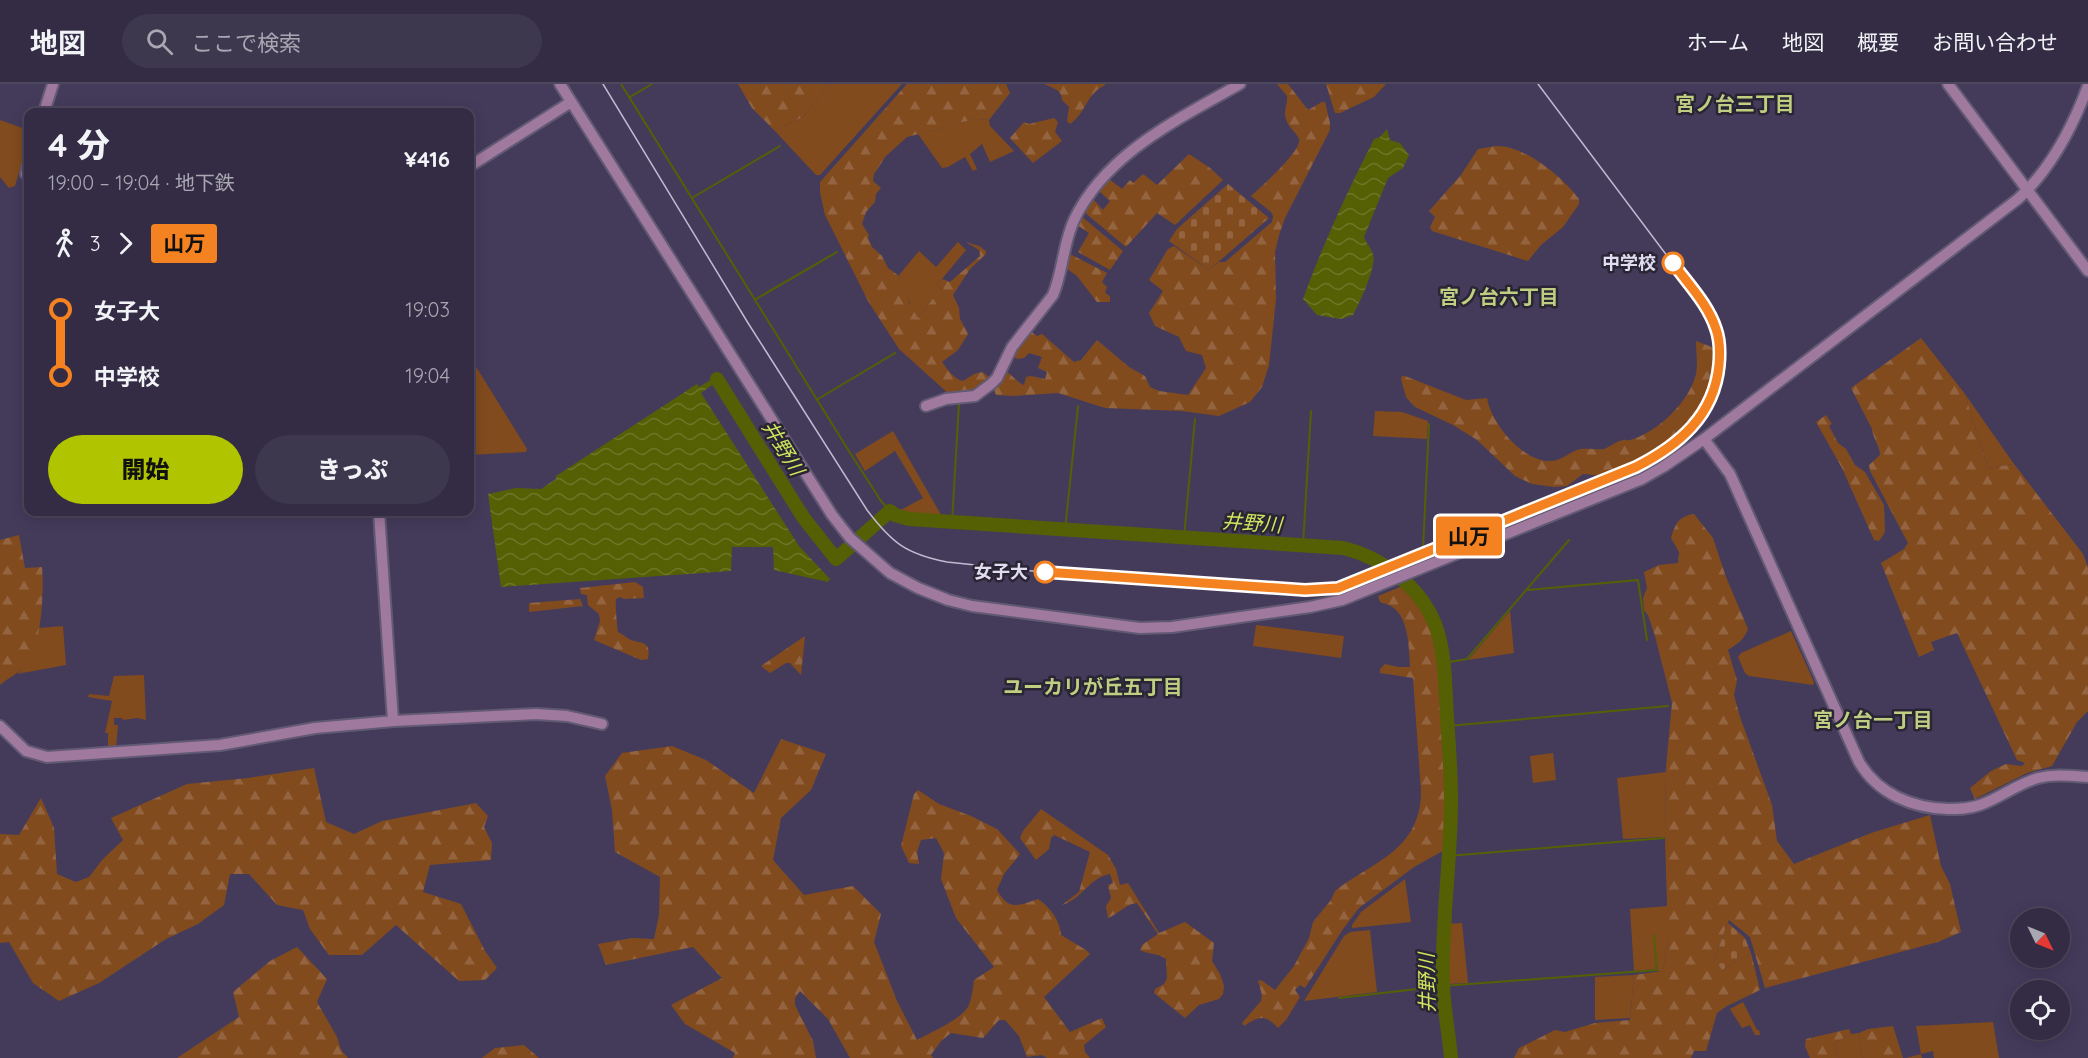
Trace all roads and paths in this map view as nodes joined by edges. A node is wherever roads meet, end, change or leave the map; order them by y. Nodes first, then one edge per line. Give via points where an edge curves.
1 (53, 84) edge
2 (560, 84) edge
3 (1240, 84) edge
4 (1948, 84) edge
5 (2088, 86) edge
6 (571, 102) junction
7 (45, 108) edge
8 (474, 163) edge
9 (2027, 191) junction
10 (2088, 270) edge
11 (927, 406) dead end
12 (1704, 439) junction
13 (379, 516) edge
14 (393, 721) junction
15 (602, 724) dead end
16 (0, 726) edge
17 (2088, 777) edge

1 - 7 street
2 - 6 street
3 - 11 street via 1146,140 1106,175 1074,220 1053,295 1012,346 997,378 975,396
4 - 9 street
5 - 9 street via 2059,146
6 - 8 street
6 - 12 street via 832,515 850,538 890,573 959,603 1140,628 1173,627 1329,604 1600,497 1663,468
9 - 10 street
9 - 12 street
12 - 17 street via 1730,474 1859,762 1884,790 1926,807 1965,809 2042,777
13 - 14 street
14 - 15 street via 536,714
14 - 16 street via 315,728 220,745 47,757 26,751

